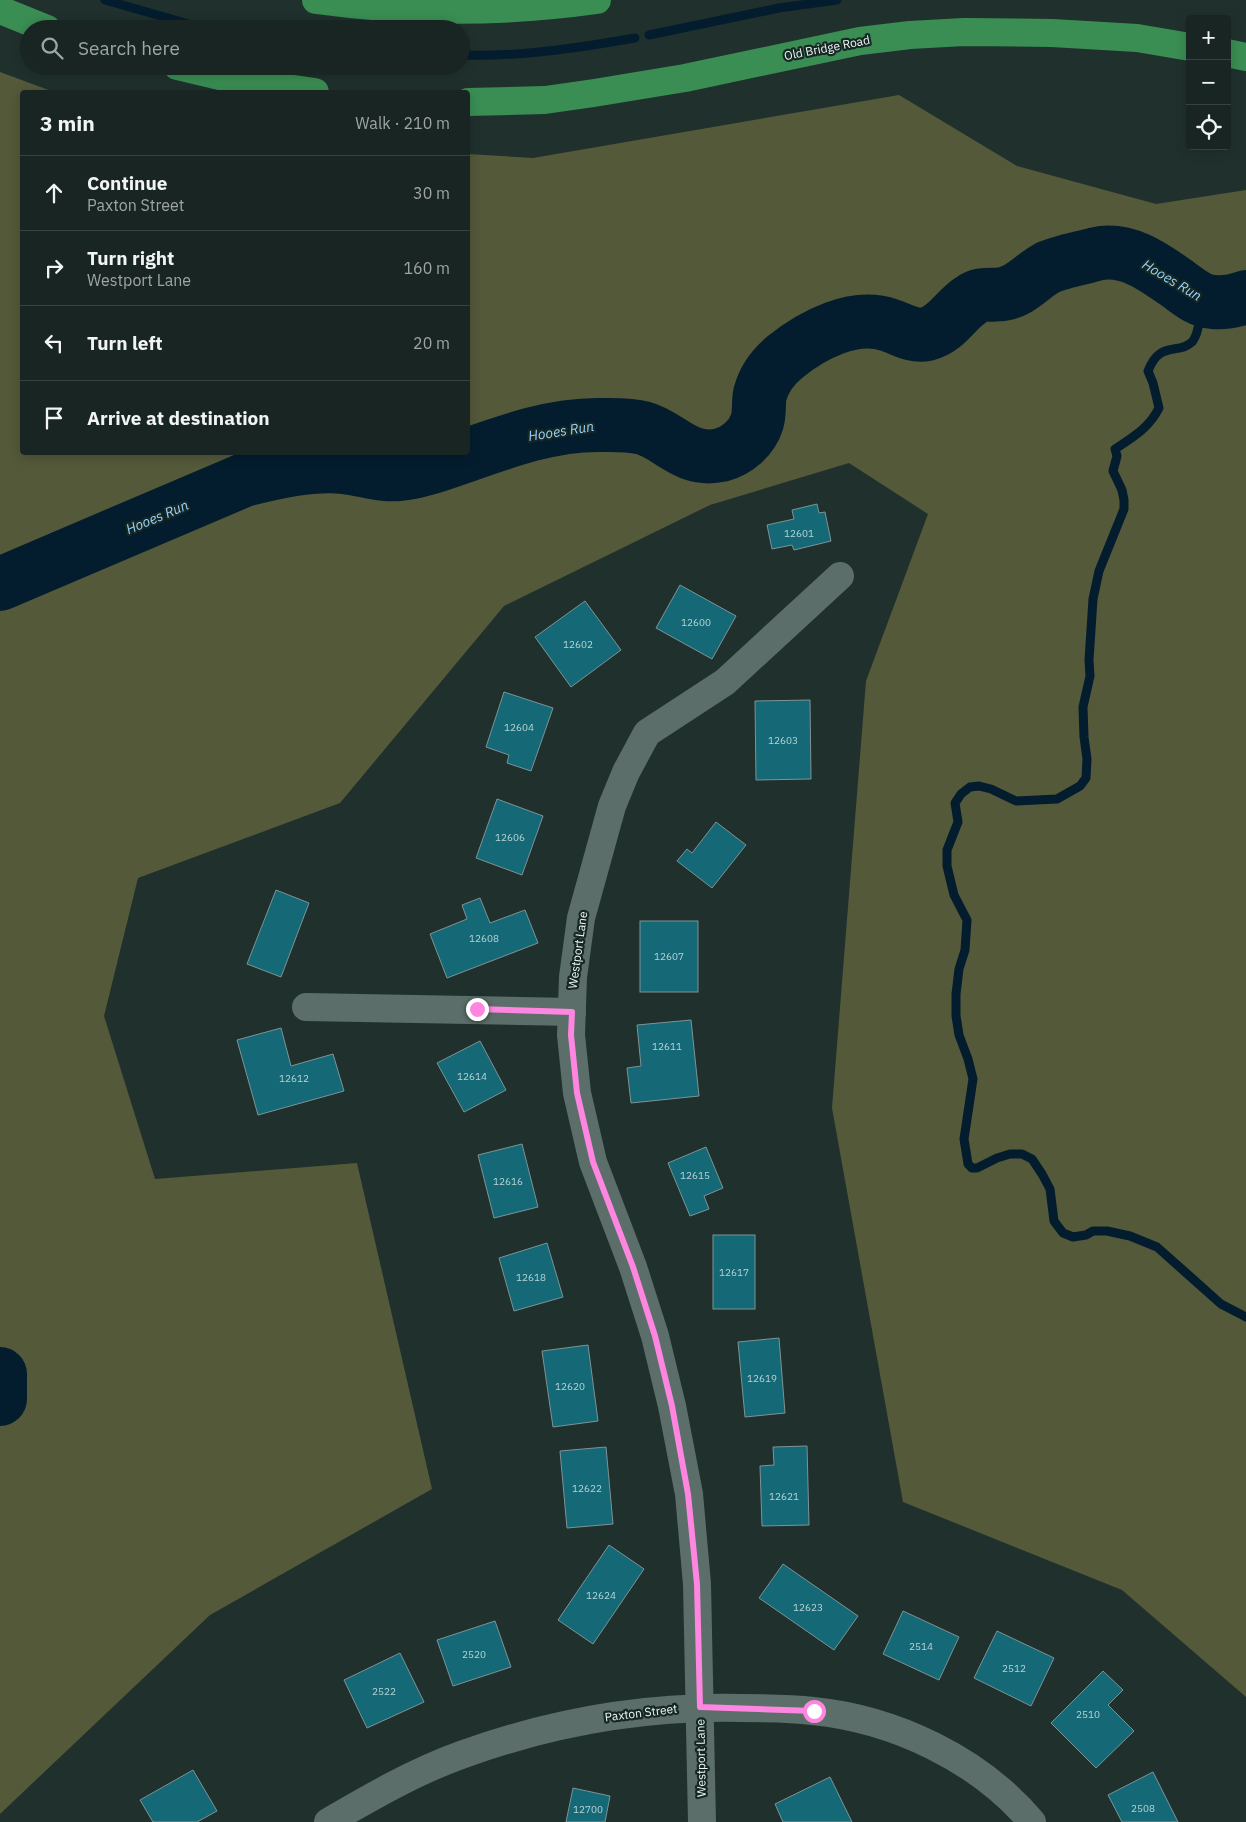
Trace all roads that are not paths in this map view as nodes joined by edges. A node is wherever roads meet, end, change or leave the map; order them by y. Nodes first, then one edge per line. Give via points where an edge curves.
1 (316, 0) edge
2 (597, 0) edge
3 (0, 10) edge
4 (25, 20) edge
5 (1186, 46) edge
6 (1231, 54) edge
7 (1246, 57) edge
8 (215, 75) edge
9 (301, 90) edge
10 (470, 102) edge
11 (840, 576) dead end
12 (306, 1007) dead end
13 (572, 1012) junction
14 (700, 1707) junction
15 (328, 1822) edge
16 (702, 1822) edge
17 (1032, 1822) edge

1 - 2 main road via 357,6 446,10 513,9
3 - 4 main road
5 - 10 main road, Old Bridge Road via 1137,38 1052,33 910,35 851,42 685,78 594,93 546,100
6 - 7 main road
8 - 9 main road
11 - 13 street, Westport Lane via 725,682 647,733 612,806 583,909 572,977
12 - 13 street
13 - 14 street, Westport Lane via 577,1093 593,1162 633,1267 655,1336 672,1406 688,1494 696,1574
14 - 15 street, Paxton Street via 584,1720 514,1737 459,1756 393,1785
14 - 16 street, Westport Lane
14 - 17 street, Paxton Street via 814,1711 853,1717 900,1731 944,1752 986,1779

